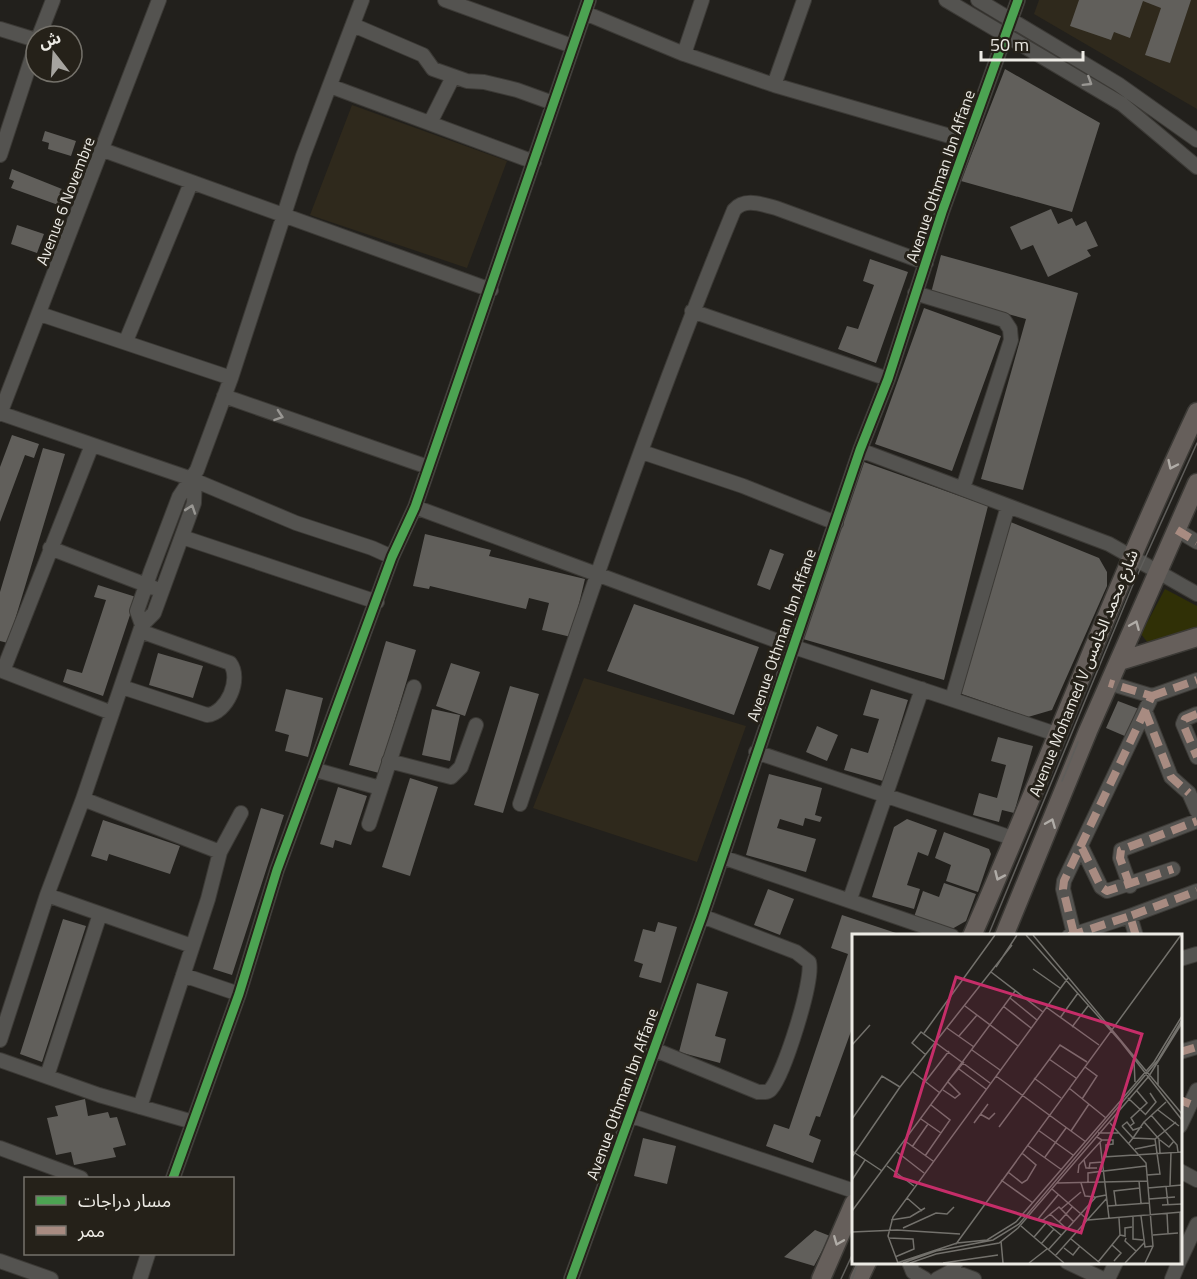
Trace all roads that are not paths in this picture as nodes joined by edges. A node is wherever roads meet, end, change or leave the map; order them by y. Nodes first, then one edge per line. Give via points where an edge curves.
1 (54, 0) edge
2 (159, 0) edge
3 (362, 0) edge
4 (445, 0) edge
5 (702, 0) edge
6 (804, 0) edge
7 (946, 0) edge
8 (978, 0) edge
9 (1018, 0) edge
10 (587, 6) edge
11 (1011, 20) junction
12 (44, 24) edge
13 (353, 25) junction
14 (0, 29) edge
15 (1005, 34) junction
16 (24, 36) edge
17 (572, 46) junction
18 (684, 54) junction
19 (453, 77) junction
20 (24, 82) edge
21 (774, 85) junction
22 (330, 86) junction
23 (554, 103) junction
24 (430, 123) junction
25 (1197, 140) edge
26 (967, 141) junction
27 (103, 150) junction
28 (0, 155) edge
29 (534, 162) junction
30 (1197, 166) edge
31 (191, 183) junction
32 (284, 216) junction
33 (926, 262) junction
34 (491, 290) junction
35 (915, 294) junction
36 (692, 311) junction
37 (40, 314) junction
38 (126, 341) junction
39 (231, 378) junction
40 (888, 379) junction
41 (224, 396) junction
42 (1197, 412) edge
43 (0, 413) edge
44 (93, 445) junction
45 (860, 450) junction
46 (642, 452) junction
47 (428, 467) junction
48 (194, 478) junction
49 (1197, 483) edge
50 (963, 488) junction
51 (1008, 506) junction
52 (415, 507) junction
53 (836, 523) junction
54 (1177, 530) junction
55 (182, 537) junction
56 (1197, 542) edge
57 (50, 548) junction
58 (1131, 554) junction
59 (392, 557) junction
60 (1158, 571) junction
61 (598, 576) junction
62 (146, 585) junction
63 (161, 591) junction
64 (1197, 594) edge
65 (376, 602) junction
66 (141, 628) junction
67 (1197, 637) edge
68 (794, 647) junction
69 (1120, 661) junction
70 (1, 670) edge
71 (1197, 680) edge
72 (1109, 682) junction
73 (122, 687) junction
74 (414, 687) dead end
75 (922, 689) junction
76 (1152, 696) junction
77 (952, 699) junction
78 (1145, 711) junction
79 (112, 712) junction
80 (1197, 714) edge
81 (476, 725) dead end
82 (1059, 735) junction
83 (756, 752) junction
84 (1197, 757) edge
85 (389, 761) junction
86 (316, 770) junction
87 (380, 788) junction
88 (1193, 791) edge
89 (885, 794) junction
90 (83, 800) junction
91 (520, 804) dead end
92 (1197, 812) edge
93 (241, 813) dead end
94 (1197, 821) edge
95 (369, 824) dead end
96 (1015, 839) junction
97 (1082, 848) junction
98 (220, 852) junction
99 (722, 856) junction
100 (1173, 869) dead end
101 (1130, 886) junction
102 (1197, 891) edge
103 (47, 895) junction
104 (850, 899) junction
105 (100, 914) junction
106 (702, 916) junction
107 (1130, 916) junction
108 (946, 934) edge
109 (973, 934) edge
110 (1005, 934) edge
111 (1071, 934) edge
112 (1074, 934) edge
113 (1135, 934) edge
114 (192, 946) junction
115 (1197, 954) edge
116 (1182, 958) edge
117 (183, 975) junction
118 (239, 994) junction
119 (0, 1040) edge
120 (1197, 1047) edge
121 (653, 1049) junction
122 (1182, 1051) edge
123 (0, 1060) edge
124 (47, 1076) junction
125 (1197, 1090) edge
126 (1185, 1102) edge
127 (140, 1107) junction
128 (630, 1114) junction
129 (193, 1122) junction
130 (0, 1148) edge
131 (1182, 1172) edge
132 (76, 1177) edge
133 (174, 1177) edge
134 (1197, 1180) edge
135 (852, 1190) edge
136 (852, 1208) edge
137 (1197, 1224) edge
138 (148, 1255) edge
139 (1182, 1257) edge
140 (0, 1261) edge
141 (866, 1264) edge
142 (909, 1264) edge
143 (1069, 1264) edge
144 (1116, 1264) edge
145 (1179, 1264) edge
146 (954, 1267) edge
147 (51, 1279) edge
148 (140, 1279) edge
149 (571, 1279) edge
150 (821, 1279) edge
151 (859, 1279) edge
152 (925, 1279) edge
153 (937, 1279) edge
154 (974, 1279) edge
155 (1103, 1279) edge
156 (1108, 1279) edge
157 (1172, 1279) edge

1 - 12 street
2 - 27 street, Avenue 6 Novembre
3 - 13 street
4 - 17 street
5 - 18 street
6 - 21 street
7 - 15 street
8 - 11 street
9 - 11 street, Avenue Othman Ibn Affane
10 - 17 street
10 - 18 street
11 - 15 street, Avenue Othman Ibn Affane
11 - 25 street via 1118,84
13 - 19 street via 423,55 433,69
13 - 22 street
14 - 16 street
15 - 26 street, Avenue Othman Ibn Affane
15 -> 30 street via 1122,104
17 - 23 street
18 - 21 street
19 - 23 street via 517,90
19 - 24 street
20 - 28 street
21 - 26 street
22 - 24 street
22 - 32 street
23 - 29 street
24 - 29 street
26 - 33 street, Avenue Othman Ibn Affane
27 - 31 street
27 - 37 street, Avenue 6 Novembre
29 - 34 street
31 - 32 street
31 - 38 street
32 - 34 street
32 - 39 street
33 - 35 street, Avenue Othman Ibn Affane
33 - 36 street via 776,208 746,203 734,210
34 - 47 street
35 - 40 street, Avenue Othman Ibn Affane
35 - 50 street via 1004,320 1010,329 1011,340
36 - 40 street
36 - 46 street
37 - 38 street
37 - 43 street, Avenue 6 Novembre
38 - 39 street
39 - 41 street
40 - 45 street, Avenue Othman Ibn Affane
41 -> 47 street
41 - 48 street
42 -> 58 main road, Avenue Mohamed V شارع محمد الخامس
43 - 44 street
44 - 48 street
44 - 57 street
45 - 50 street
45 - 53 street, Avenue Othman Ibn Affane
46 - 53 street
46 - 61 street
47 - 52 street
55 -> 48 street via 196,495
48 - 59 street via 296,523
48 - 62 street via 176,504
49 - 54 main road, Avenue Mohamed V شارع محمد الخامس
50 - 51 street
51 - 58 street
51 - 77 street
52 - 59 street
52 - 61 street
53 - 68 street, Avenue Othman Ibn Affane
54 - 56 street
54 - 60 main road, Avenue Mohamed V شارع محمد الخامس
55 - 63 street
55 - 65 street
57 - 62 street
57 - 70 street
58 - 60 street
58 - 82 main road, Avenue Mohamed V شارع محمد الخامس
59 - 65 street
60 - 64 street
69 -> 60 main road, Avenue Mohamed V شارع محمد الخامس
61 - 68 street
61 - 91 street
62 - 63 street
62 - 66 street via 137,610
63 - 66 street via 154,613
65 - 86 street
66 - 73 street
66 - 73 street via 230,663 235,671 233,686 222,708 210,715
67 - 69 main road
68 - 75 street
68 - 83 street, Avenue Othman Ibn Affane
69 - 72 main road, Avenue Mohamed V شارع محمد الخامس
70 - 79 street
71 - 76 street
72 - 76 street
110 -> 72 main road, Avenue Mohamed V شارع محمد الخامس
73 - 79 street
74 - 85 street
75 - 77 street
75 - 89 street
76 - 78 street
77 - 82 street
78 - 88 street via 1171,777
78 - 97 street
79 - 90 street
80 - 84 street via 1183,724
81 - 85 street via 461,767 451,777
82 - 96 main road, Avenue Mohamed V شارع محمد الخامس
83 - 89 street
83 - 99 street, Avenue Othman Ibn Affane
85 - 87 street
86 - 87 street
86 - 118 street via 277,870
87 - 95 street
88 - 92 street
89 - 96 street
89 - 104 street
90 - 98 street
90 - 103 street
93 - 98 street
94 - 101 street via 1121,850
96 -> 109 main road, Avenue Mohamed V شارع محمد الخامس
97 - 101 street via 1104,890
97 - 111 street via 1063,886
98 - 114 street
99 - 104 street
99 - 106 street, Avenue Othman Ibn Affane
100 - 101 street
102 - 107 street
103 - 105 street
103 - 119 street
104 - 108 street
105 - 114 street
105 - 124 street
106 - 121 street, Avenue Othman Ibn Affane
106 - 121 street via 796,952 809,962 809,981 782,1068 772,1089 758,1092
107 - 112 street
107 - 113 street
114 - 117 street
115 - 116 street
117 - 118 street
117 - 127 street
118 - 129 street
120 - 122 street
121 - 128 street, Avenue Othman Ibn Affane
123 - 124 street
124 - 127 street
125 - 126 street
127 - 129 street
128 - 135 street
128 - 149 street, Avenue Othman Ibn Affane
129 - 133 street
130 - 132 street
131 - 134 street
136 -> 150 main road
137 - 139 street
138 - 148 street
140 - 147 street
141 - 151 main road
142 - 152 street via 913,1272
143 - 155 street
144 - 156 street
145 - 157 street
146 - 153 street
146 - 154 street

